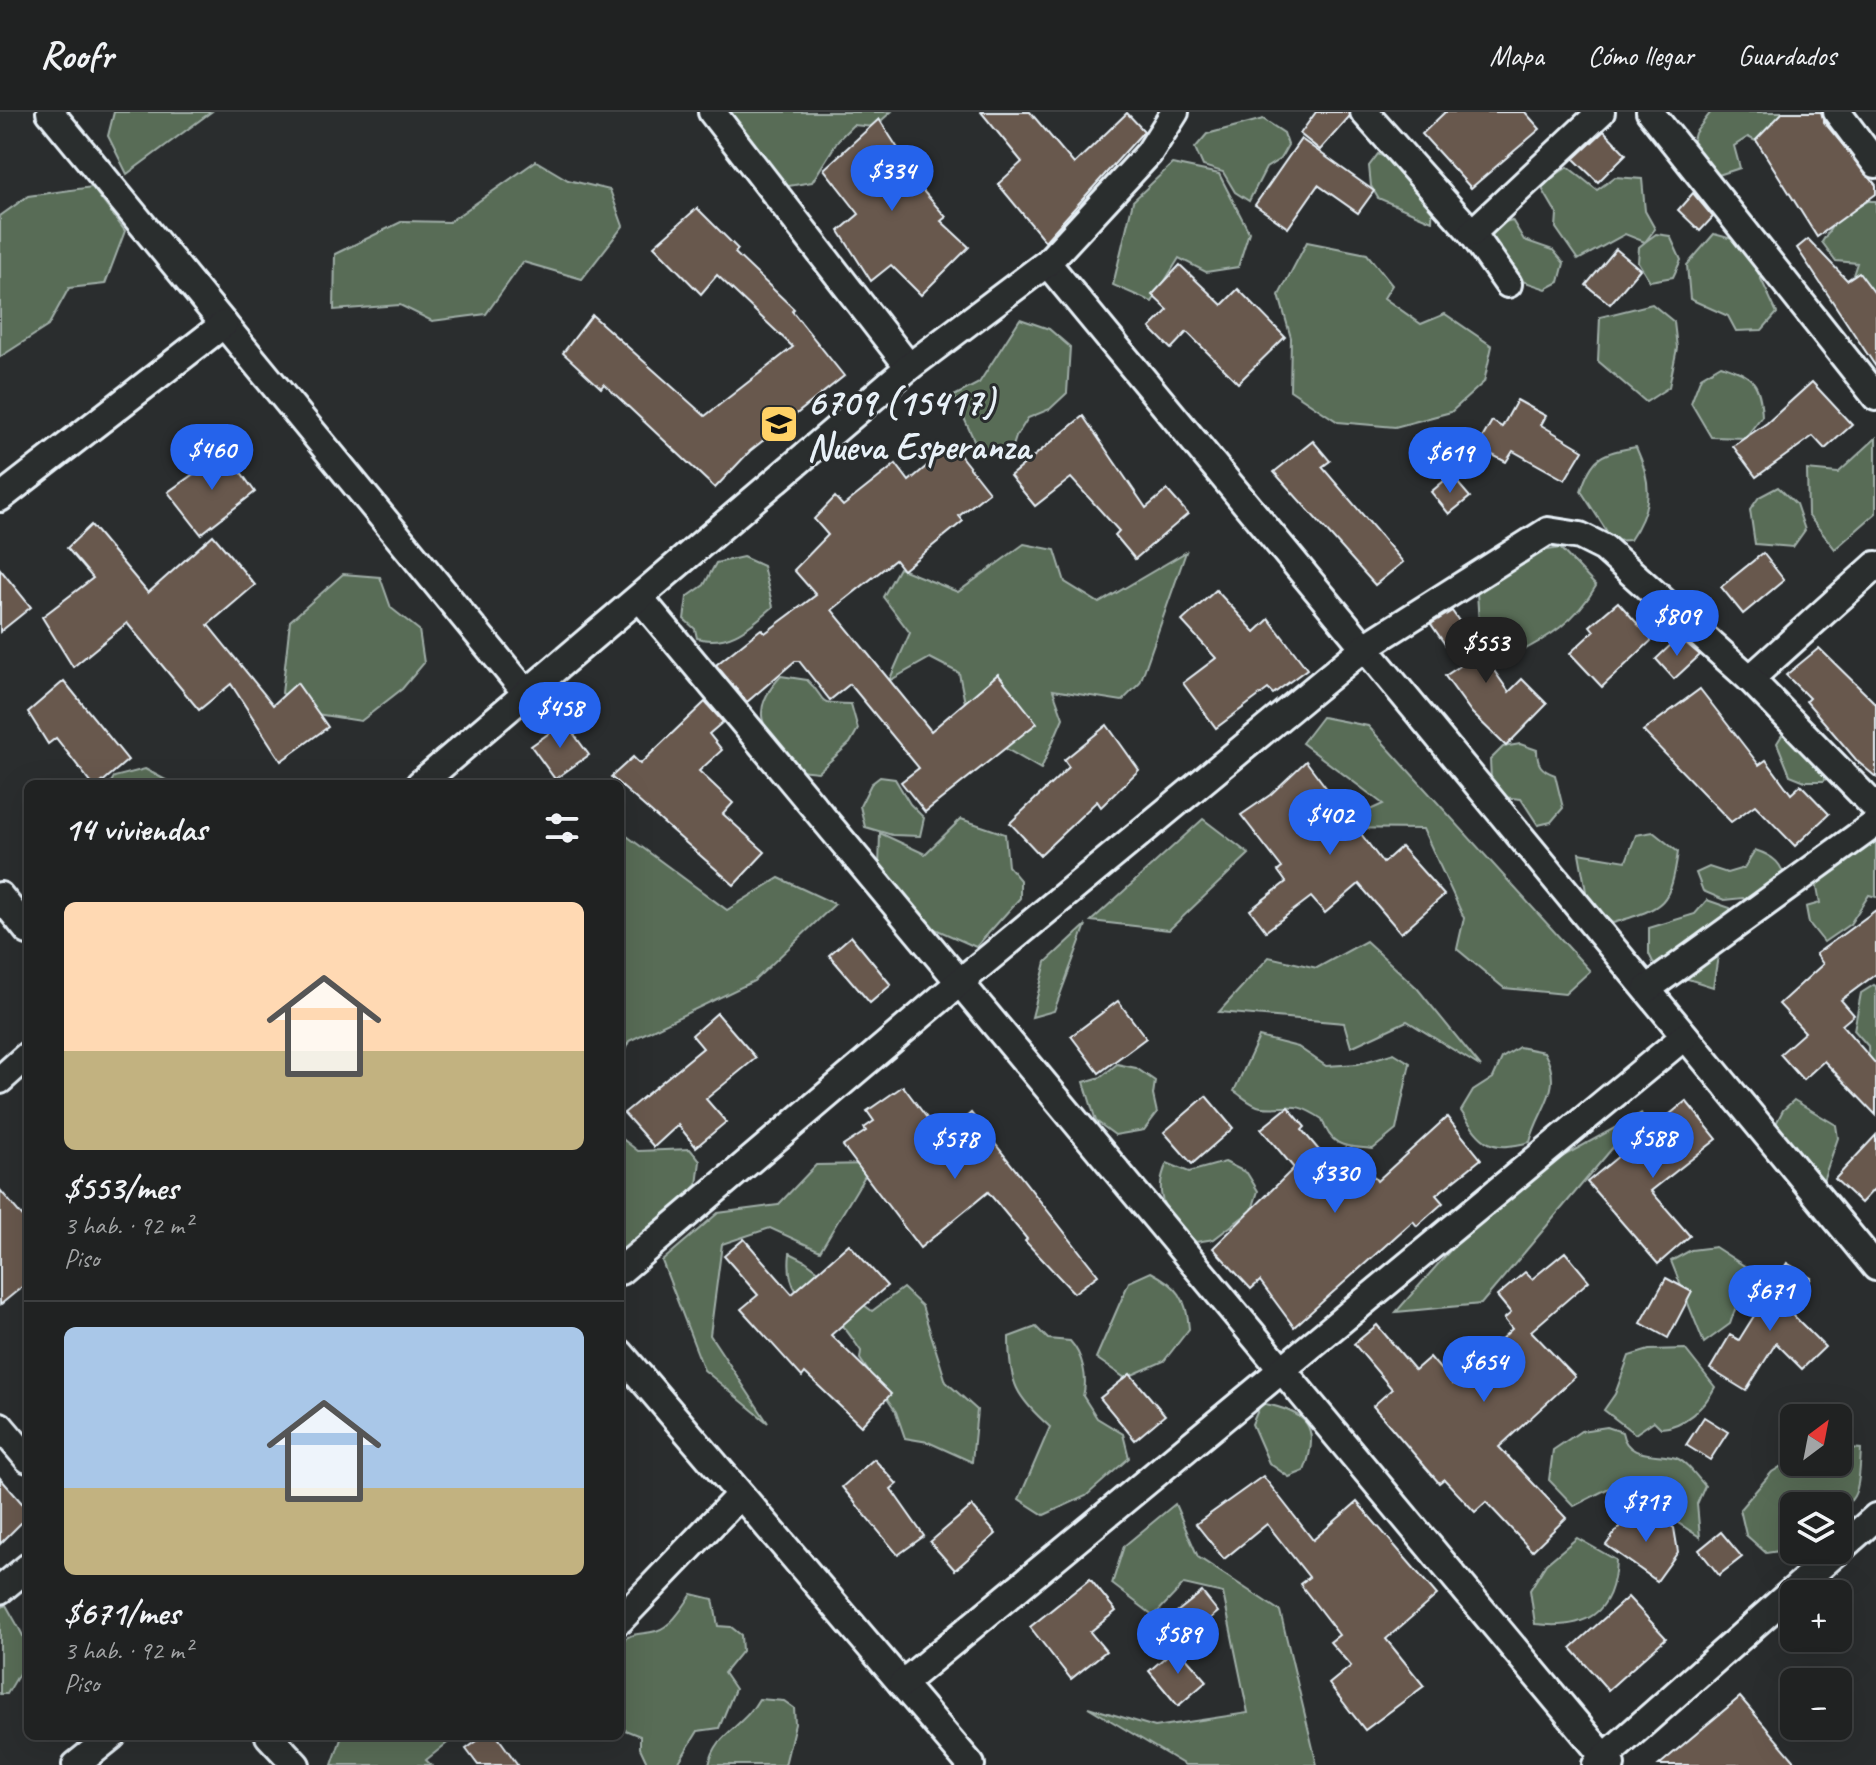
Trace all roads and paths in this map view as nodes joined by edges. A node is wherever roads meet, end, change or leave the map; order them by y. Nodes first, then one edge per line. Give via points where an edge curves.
1 (50, 112) edge
2 (712, 112) edge
3 (1175, 112) edge
4 (1364, 112) edge
5 (1601, 112) edge
6 (1650, 112) edge
7 (1837, 112) edge
8 (1876, 164) edge
9 (1472, 233) junction
10 (1047, 263) junction
11 (1508, 284) dead end
12 (224, 324) junction
13 (909, 367) junction
14 (1876, 397) edge
15 (0, 498) edge
16 (1876, 565) edge
17 (640, 598) junction
18 (1365, 647) junction
19 (1750, 679) junction
20 (528, 695) junction
21 (425, 780) edge
22 (1876, 808) edge
23 (1876, 823) edge
24 (0, 896) edge
25 (24, 926) edge
26 (960, 982) junction
27 (1647, 989) junction
28 (1685, 1036) junction
29 (24, 1059) edge
30 (0, 1080) edge
31 (1876, 1267) edge
32 (624, 1268) edge
33 (624, 1358) edge
34 (1283, 1371) junction
35 (0, 1426) edge
36 (24, 1454) edge
37 (739, 1496) junction
38 (1876, 1517) edge
39 (24, 1570) edge
40 (0, 1590) edge
41 (624, 1616) edge
42 (902, 1684) junction
43 (107, 1740) edge
44 (273, 1740) edge
45 (1604, 1763) edge
46 (76, 1765) edge
47 (296, 1765) edge
48 (971, 1765) edge

1 - 12 street
2 - 13 street
3 - 10 street via 1149,153
4 - 9 street
5 - 9 street
6 - 14 street
7 - 8 street
9 - 11 street
10 - 13 street
10 - 18 street
12 - 15 street
12 - 20 street
13 - 17 street
16 - 19 street
17 - 20 street
17 - 26 street
18 - 19 street via 1548,531 1580,536 1604,548
18 - 26 street
18 - 27 street
19 - 22 street
20 - 21 street
23 - 27 street
24 - 25 street
26 - 32 street
26 - 34 street
27 - 28 street
28 - 31 street
28 - 34 street
29 - 30 street
33 - 37 street
34 - 42 street
34 - 45 street
35 - 36 street
37 - 41 street
37 - 42 street
38 - 45 street
39 - 40 street
42 - 48 street
43 - 46 street
44 - 47 street

